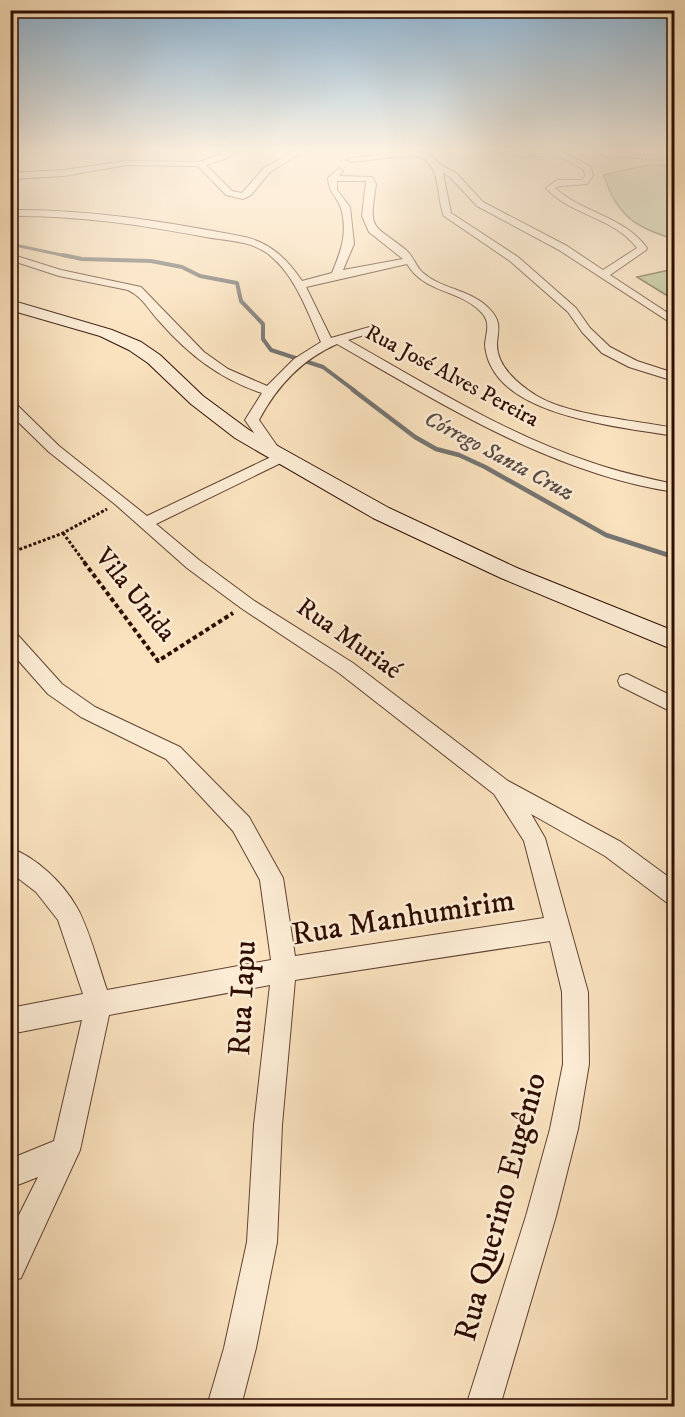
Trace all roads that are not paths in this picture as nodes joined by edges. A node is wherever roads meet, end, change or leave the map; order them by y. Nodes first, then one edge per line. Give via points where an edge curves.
1 (88, 216) edge
2 (344, 216) edge
3 (367, 216) edge
4 (450, 216) edge
5 (504, 216) edge
6 (597, 216) edge
7 (602, 218) joint
8 (10, 257) edge
9 (408, 261) junction
10 (336, 275) junction
11 (602, 275) junction
12 (300, 285) junction
13 (10, 305) edge
14 (675, 322) edge
15 (373, 329) dead end
16 (332, 341) junction
17 (675, 377) edge
18 (271, 392) junction
19 (10, 406) edge
20 (675, 432) edge
21 (279, 455) junction
22 (675, 488) edge
23 (144, 524) junction
24 (10, 638) edge
25 (675, 640) edge
26 (627, 681) dead end
27 (675, 706) edge
28 (501, 787) junction
29 (10, 858) edge
30 (675, 894) edge
31 (559, 928) junction
32 (284, 970) junction
33 (99, 1004) junction
34 (10, 1021) edge
35 (66, 1150) junction
36 (10, 1174) edge
37 (10, 1267) edge
38 (224, 1407) edge
39 (483, 1407) edge

1 - 12 street, Rua José Alves Pereira via 257,243 290,271
2 - 10 street via 349,244
3 - 9 street via 374,232 405,254
4 - 17 street via 514,259 572,310 606,350 633,364
5 - 11 street
6 - 7 street
7 - 11 street via 637,239 642,248
8 - 18 street via 59,273 141,291 159,315 208,363 235,379
9 - 10 street
9 - 20 street via 418,274 466,296 484,309 494,330 491,345 497,366 508,381 533,399 567,412
10 - 12 street
11 - 14 street
12 - 16 street, Rua José Alves Pereira
13 - 21 street via 106,333 135,346 154,358 216,415
15 - 16 street
16 - 18 street via 293,365
16 - 22 street, Rua José Alves Pereira via 511,434 605,474
18 - 21 street via 252,420
19 - 23 street, Rua Muriaé via 54,449
21 - 23 street
21 - 25 street via 416,530 509,573
23 - 28 street, Rua Muriaé via 247,604 346,668
24 - 32 street, Rua Iapu via 63,695 88,712 173,753 241,824 271,878
26 - 27 street
28 - 30 street, Rua Muriaé via 613,849
28 - 31 street, Rua Querino Eugênio via 534,838
29 - 33 street via 44,884 68,914
31 - 32 street, Rua Manhumirim via 454,941
31 - 39 street, Rua Querino Eugênio via 575,992 576,1064 541,1216
32 - 33 street, Rua Manhumirim
32 - 38 street, Rua Iapu via 268,1125 262,1242
33 - 34 street, Rua Manhumirim
33 - 35 street
35 - 36 street
35 - 37 street

